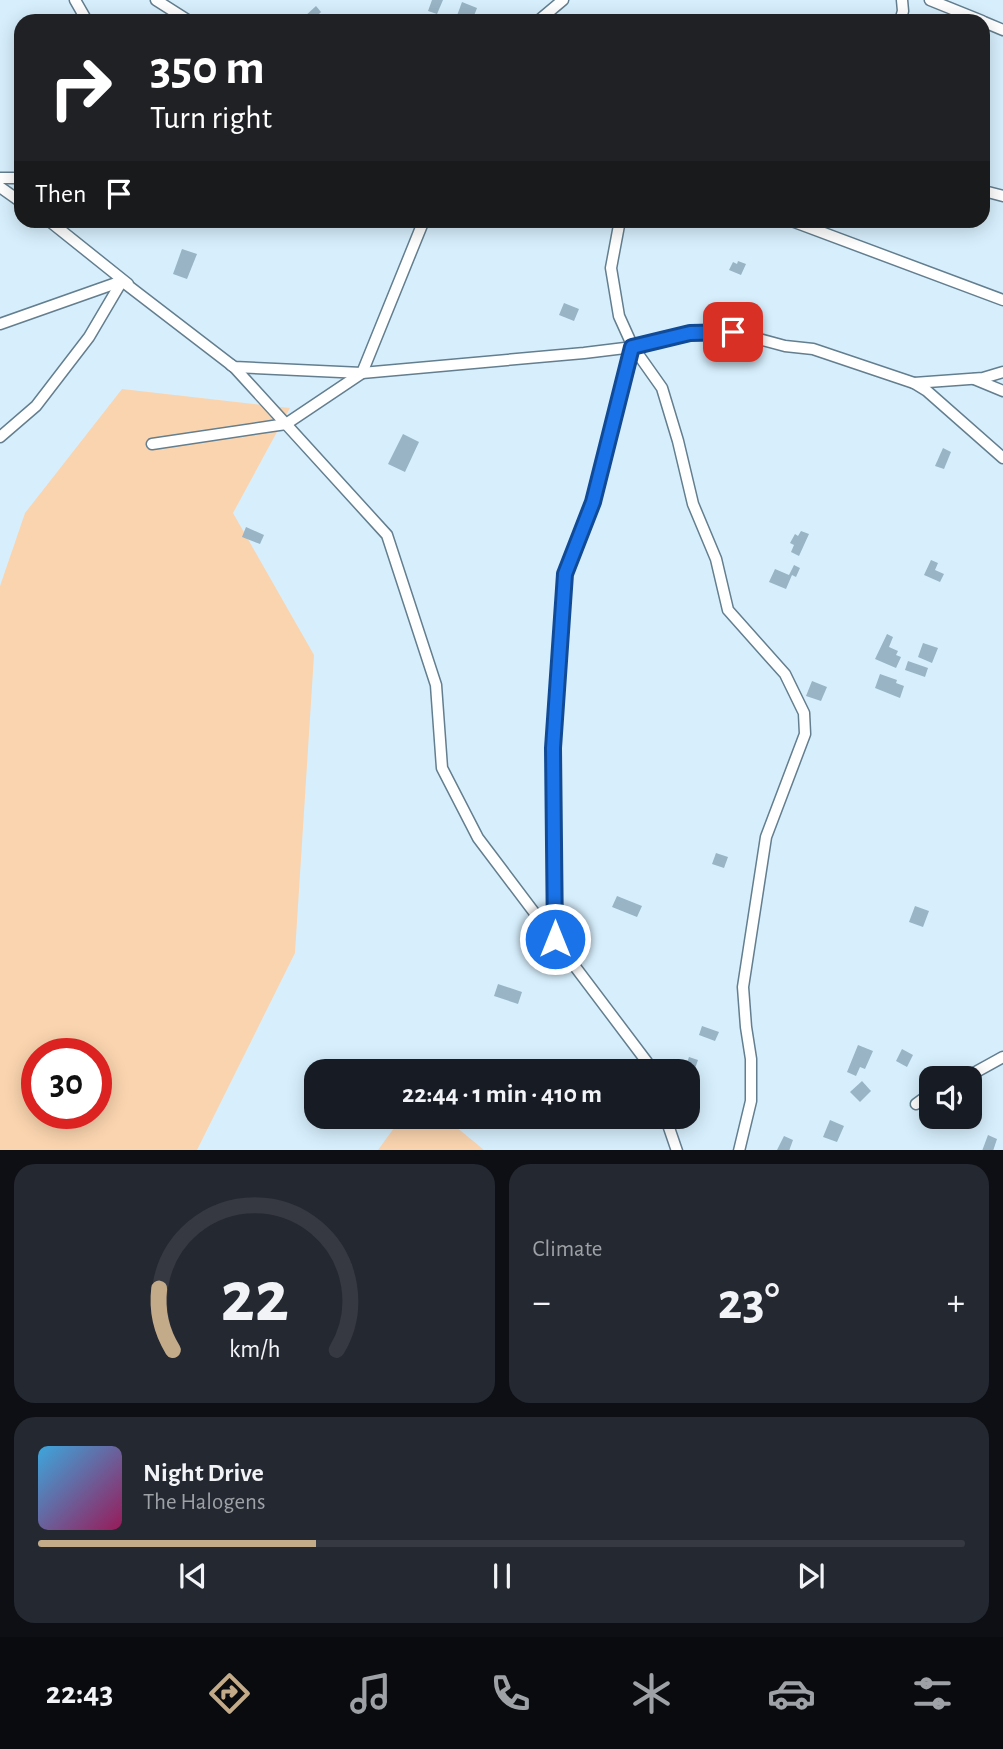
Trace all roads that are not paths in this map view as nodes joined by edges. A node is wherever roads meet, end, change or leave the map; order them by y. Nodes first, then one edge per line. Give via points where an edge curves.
1 (156, 0) edge
2 (563, 0) edge
3 (930, 0) edge
4 (179, 14) edge
5 (546, 14) edge
6 (965, 14) edge
7 (57, 228) edge
8 (421, 228) edge
9 (618, 228) edge
10 (810, 228) edge
11 (122, 281) junction
12 (1003, 300) edge
13 (0, 324) edge
14 (632, 347) junction
15 (234, 367) junction
16 (1003, 372) edge
17 (362, 373) junction
18 (971, 378) junction
19 (914, 383) junction
20 (1003, 391) edge
21 (286, 424) junction
22 (0, 437) edge
23 (152, 444) dead end
24 (1003, 458) edge
25 (555, 939) junction
26 (1003, 1056) edge
27 (645, 1059) edge
28 (982, 1068) edge
29 (919, 1102) edge
30 (916, 1104) dead end
31 (670, 1129) edge
32 (677, 1150) edge
33 (739, 1150) edge

1 - 4 street
2 - 5 street
3 - 6 street
7 - 15 street
8 - 17 street
9 - 14 street via 611,268 619,316
10 - 12 street
11 - 13 street
11 - 15 street
11 - 22 street via 89,337 36,406
14 - 17 street
14 - 19 street via 690,333 733,332 813,349
14 - 25 street via 593,502 565,574 553,748
14 - 33 street via 662,388 728,610 785,674 804,713 805,734 766,837 743,987 751,1101
15 - 17 street
15 - 21 street
16 - 18 street
17 - 21 street
18 - 19 street
18 - 20 street
19 - 24 street
21 - 23 street
21 - 25 street via 387,535 436,685 442,768 478,838
25 - 27 street
26 - 28 street
29 - 30 street
31 - 32 street

